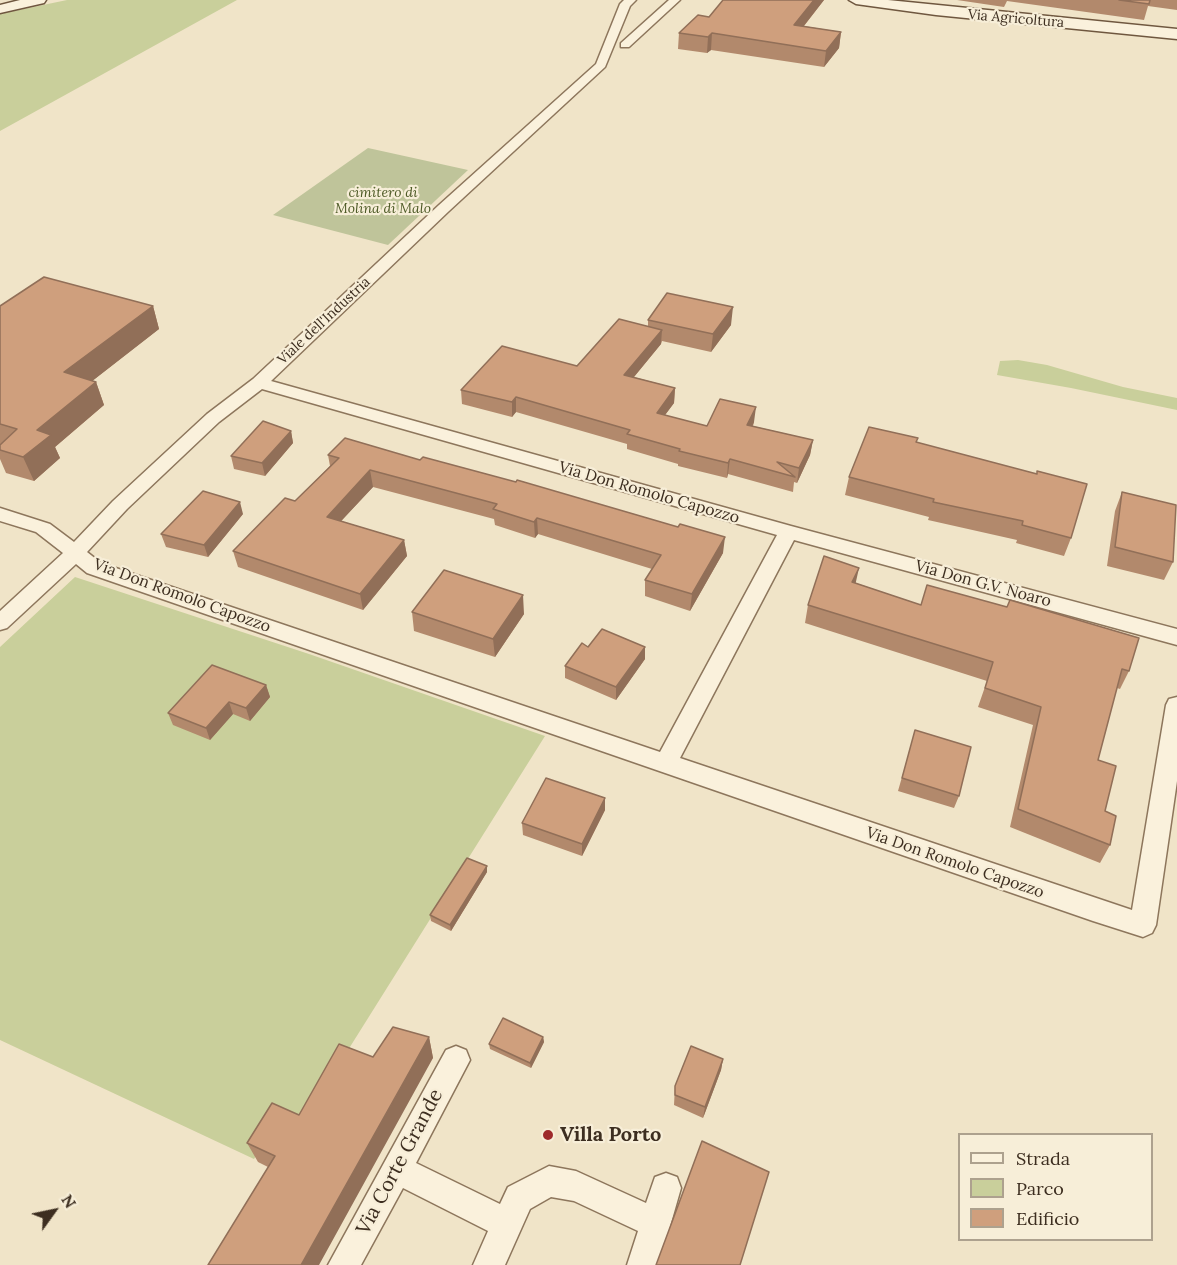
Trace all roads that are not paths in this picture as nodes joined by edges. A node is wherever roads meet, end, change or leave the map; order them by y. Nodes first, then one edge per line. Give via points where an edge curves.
1 (39, 0) edge
2 (675, 0) edge
3 (856, 0) edge
4 (0, 9) edge
5 (632, 11) edge
6 (1177, 34) edge
7 (625, 45) dead end
8 (259, 383) junction
9 (0, 514) edge
10 (788, 532) junction
11 (74, 554) junction
12 (0, 623) edge
13 (1177, 637) edge
14 (1177, 705) edge
15 (666, 763) junction
16 (456, 1060) dead end
17 (397, 1169) junction
18 (666, 1188) dead end
19 (655, 1223) junction
20 (507, 1224) junction
21 (344, 1265) edge
22 (489, 1265) edge
23 (643, 1265) edge

1 - 4 main road
2 - 5 street
3 - 6 main road, Via Agricoltura
5 - 7 street
5 - 8 street, Viale dell'Industria via 601,65
8 - 10 street, Via Don Romolo Capozzo
8 - 11 street, Viale dell'Industria via 205,426
9 - 11 street, Via Don Romolo Capozzo via 43,528
10 - 13 street, Via Don G.V. Noaro
10 - 15 street
11 - 12 street, Viale dell'Industria
11 - 15 street, Via Don Romolo Capozzo via 94,568
14 - 15 street, Via Don Romolo Capozzo via 1143,925
16 - 17 street, Via Corte Grande
17 - 20 street
17 - 21 street, Via Corte Grande
18 - 19 street
19 - 20 street via 576,1186 549,1181 519,1198
19 - 23 street
20 - 22 street

